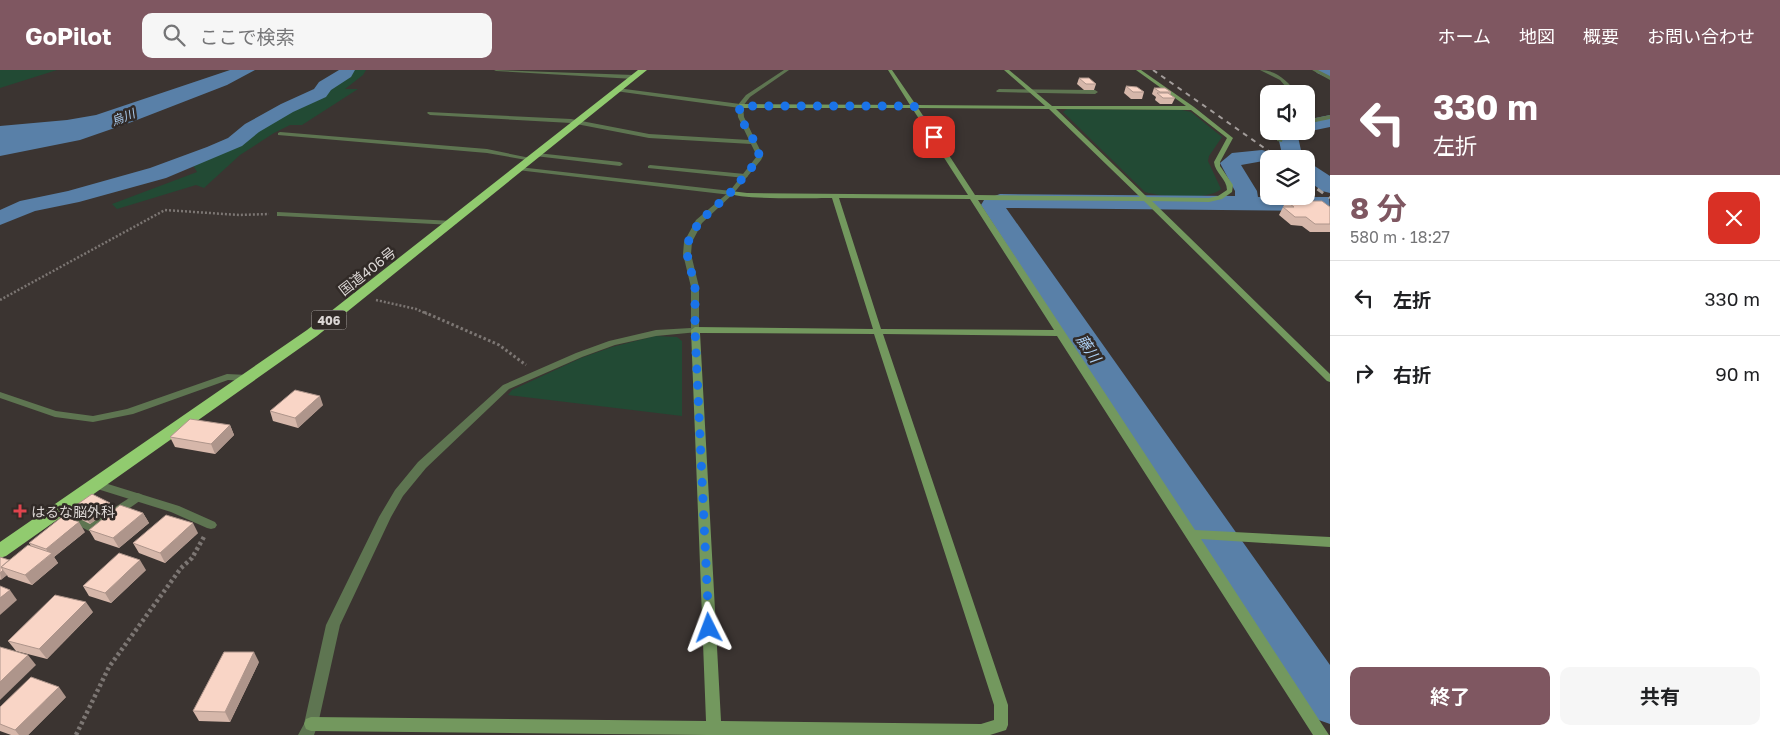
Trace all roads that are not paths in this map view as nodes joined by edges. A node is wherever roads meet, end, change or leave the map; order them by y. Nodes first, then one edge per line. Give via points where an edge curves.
1 (496, 70) edge
2 (788, 70) edge
3 (890, 70) edge
4 (1006, 70) edge
5 (1138, 70) edge
6 (1262, 70) edge
7 (1314, 70) edge
8 (639, 73) edge
9 (1330, 78) edge
10 (1287, 85) edge
11 (617, 90) junction
12 (1032, 91) junction
13 (999, 92) dead end
14 (1095, 92) edge
15 (740, 106) junction
16 (914, 106) junction
17 (1051, 107) junction
18 (1192, 108) junction
19 (430, 114) dead end
20 (1330, 117) edge
21 (1315, 120) edge
22 (578, 122) junction
23 (280, 134) dead end
24 (754, 142) junction
25 (535, 157) junction
26 (620, 164) dead end
27 (650, 167) dead end
28 (519, 169) junction
29 (744, 176) junction
30 (730, 193) junction
31 (835, 196) junction
32 (973, 198) junction
33 (1145, 199) junction
34 (280, 214) road end
35 (452, 223) junction
36 (695, 330) junction
37 (878, 332) junction
38 (1060, 333) junction
39 (248, 378) junction
40 (1330, 379) edge
41 (0, 395) edge
42 (95, 484) junction
43 (137, 497) junction
44 (58, 510) junction
45 (211, 525) road end
46 (1191, 534) junction
47 (1330, 542) edge
48 (0, 550) edge
49 (309, 729) edge
50 (714, 731) edge
51 (1320, 735) edge

1 - 8 street
2 - 15 street via 748,96
3 - 16 street
4 - 12 street
5 - 18 street
6 - 10 street
7 - 9 street
8 - 11 highway, 国道406号 / 406
11 - 15 street
11 - 22 highway, 国道406号 / 406
12 - 13 street
12 - 14 street
12 - 17 street
15 - 16 street
15 - 24 street via 741,117
16 - 17 street
16 - 32 street
17 - 18 street
17 - 33 street
18 - 33 street via 1230,138 1217,166 1230,185 1230,191 1209,200
19 - 22 street
20 - 21 street
22 - 24 street via 649,136
22 - 25 highway, 国道406号 / 406
23 - 25 street
24 - 29 street via 760,156
25 - 26 street
25 - 28 highway, 国道406号 / 406
27 - 29 street
28 - 30 street
28 - 35 highway, 国道406号 / 406
29 - 30 street
30 - 31 street
30 - 36 street via 699,222 686,248 695,287
31 - 32 street
31 - 37 street
32 - 33 street
32 - 38 street
33 - 40 street
34 - 35 street
35 - 39 highway, 国道406号 / 406
36 - 37 street
36 - 49 street via 656,333 612,343 506,387 422,465 399,493 333,625
36 - 50 street
37 - 38 street
37 - 50 street via 1001,705 1001,725 981,731
38 - 46 street
39 - 41 street via 227,377 130,412 93,419 55,414
39 - 42 highway, 国道406号 / 406
42 - 43 street
42 - 44 highway, 国道406号 / 406
43 - 44 street via 93,528
43 - 45 street
44 - 48 highway, 国道406号 / 406
46 - 47 street
46 - 51 street
49 - 50 street

